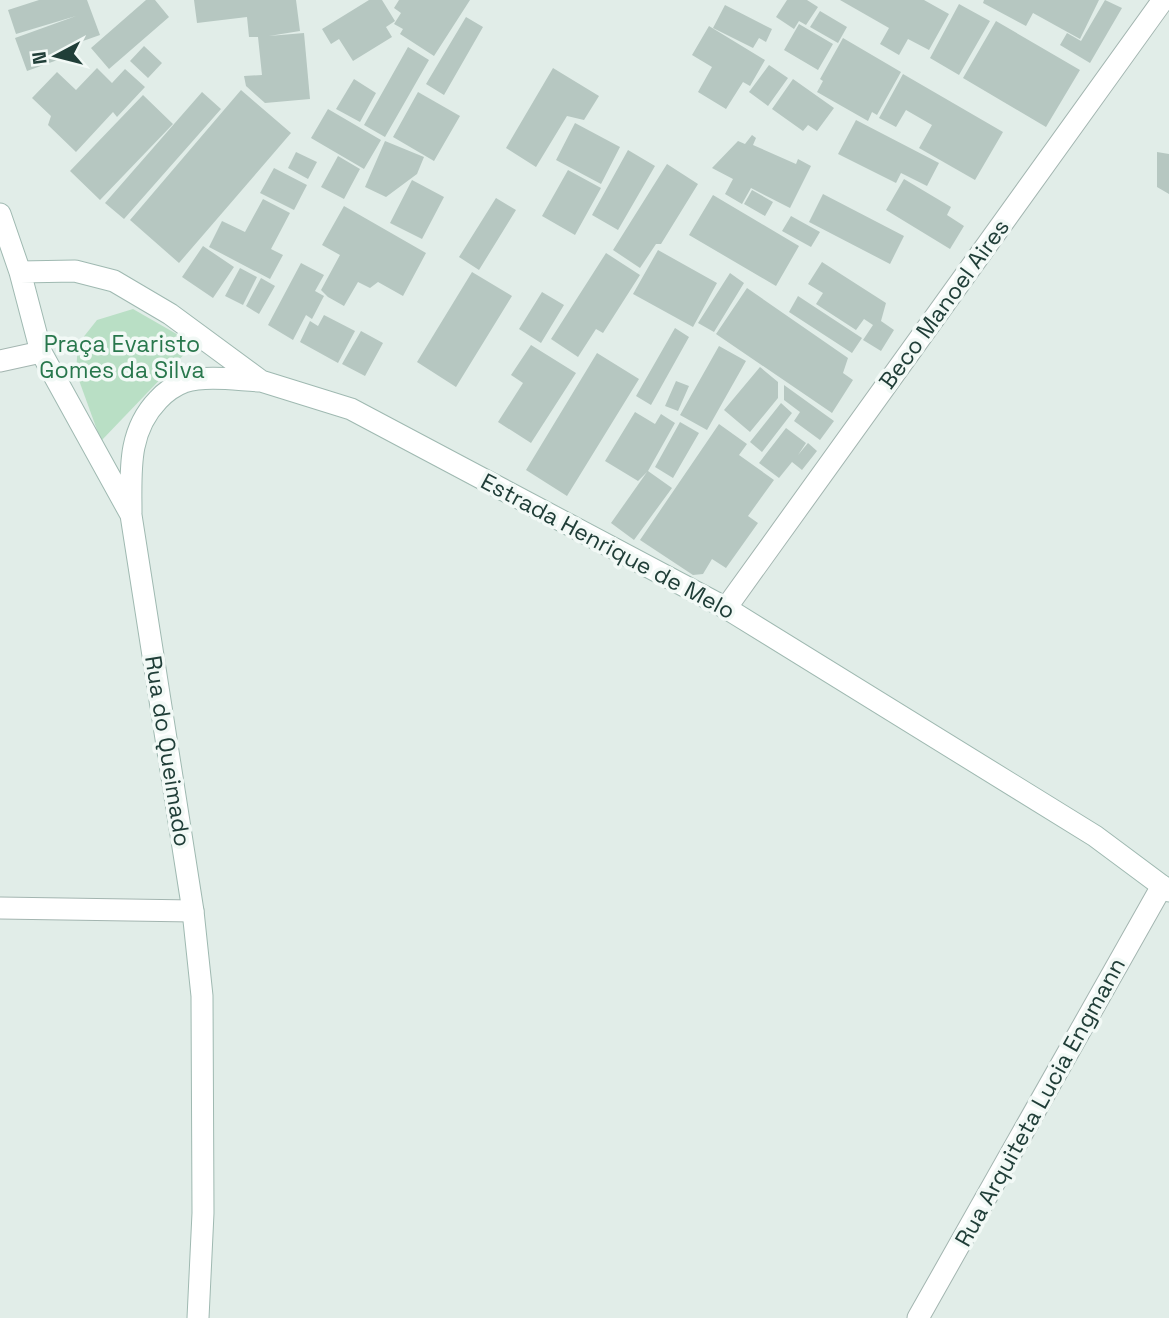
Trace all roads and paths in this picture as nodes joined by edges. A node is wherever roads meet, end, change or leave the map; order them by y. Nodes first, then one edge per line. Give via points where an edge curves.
1 (1163, 0) edge
2 (0, 214) edge
3 (20, 272) junction
4 (41, 352) junction
5 (0, 361) edge
6 (261, 380) junction
7 (131, 515) junction
8 (726, 608) junction
9 (1165, 888) edge
10 (0, 908) edge
11 (193, 911) junction
12 (198, 1318) edge
13 (918, 1318) edge

1 - 8 main road, Beco Manoel Aires
2 - 3 main road, Rua do Queimado
3 - 4 main road, Rua do Queimado
3 - 6 main road, Estrada Henrique de Melo via 75,271 114,281 170,314
4 - 5 main road
4 - 7 main road, Rua do Queimado
6 - 7 main road via 207,378 183,382 164,394 146,413 134,440
6 - 8 main road, Estrada Henrique de Melo via 351,409
7 - 11 main road, Rua do Queimado
8 - 9 main road, Estrada Henrique de Melo via 1096,836
9 - 13 main road, Rua Arquiteta Lucia Engmann
10 - 11 main road
11 - 12 main road, Rua do Queimado via 202,996 203,1213

